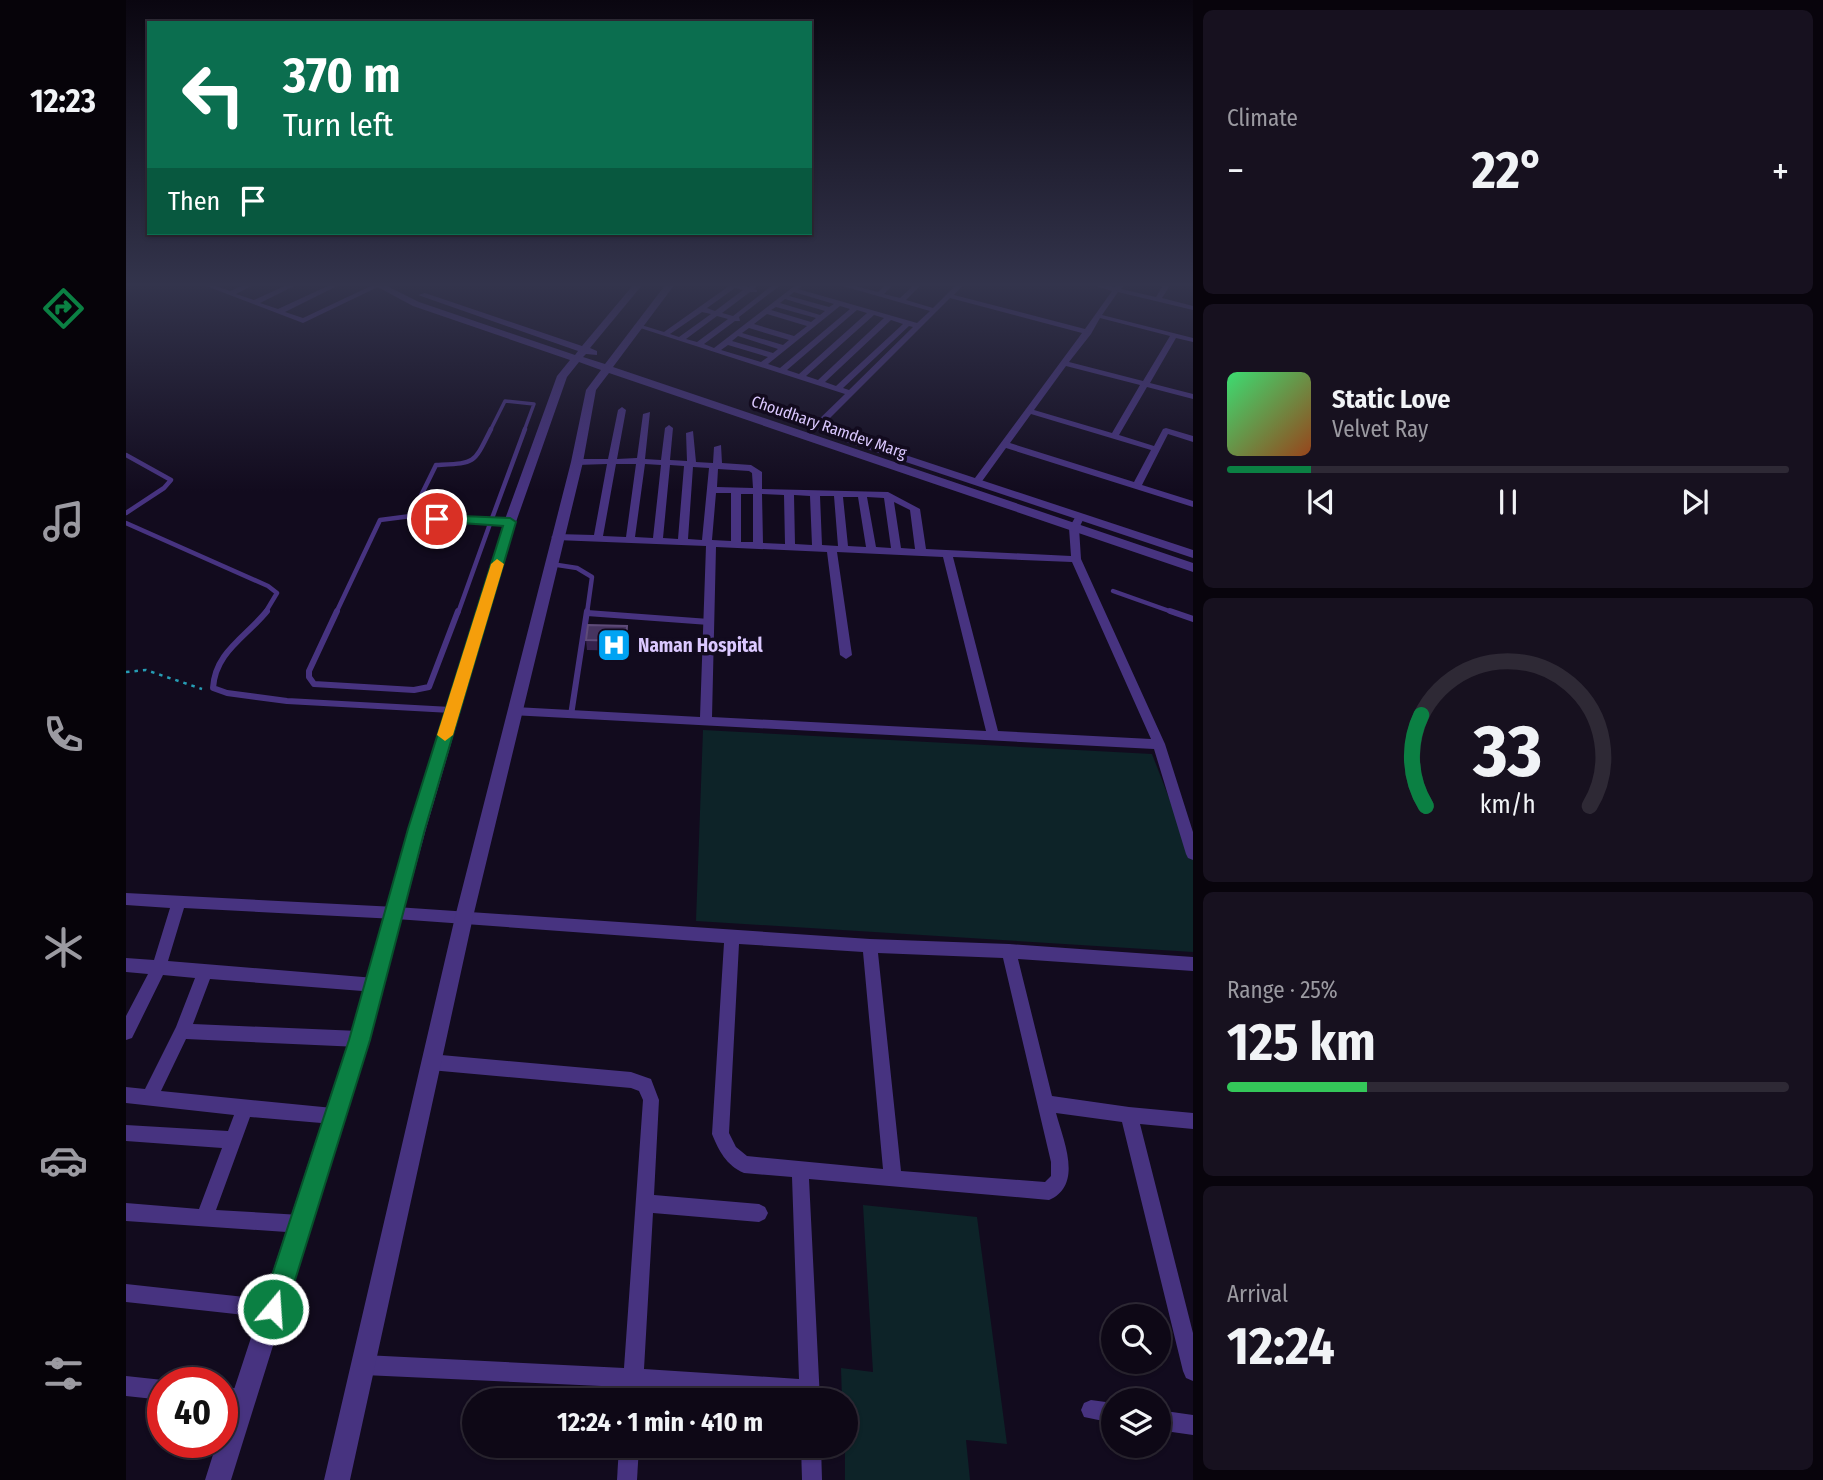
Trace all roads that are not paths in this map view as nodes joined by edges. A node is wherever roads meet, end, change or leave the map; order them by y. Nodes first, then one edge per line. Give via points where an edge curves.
1 (577, 353) edge
2 (618, 353) edge
3 (726, 353) edge
4 (764, 353) edge
5 (778, 353) edge
6 (802, 353) edge
7 (826, 353) joint
8 (851, 353) edge
9 (875, 353) edge
10 (892, 353) edge
11 (1072, 353) edge
12 (1163, 353) edge
13 (580, 354) junction
14 (774, 356) junction
15 (844, 359) junction
16 (1065, 362) junction
17 (610, 363) junction
18 (763, 365) junction
19 (863, 365) junction
20 (781, 371) junction
21 (800, 377) junction
22 (819, 383) junction
23 (1145, 384) junction
24 (837, 389) junction
25 (851, 393) junction
26 (1193, 397) edge
27 (622, 410) dead end
28 (1029, 411) junction
29 (647, 414) dead end
30 (669, 428) dead end
31 (815, 428) junction
32 (691, 433) dead end
33 (1114, 436) junction
34 (1193, 439) edge
35 (1004, 444) junction
36 (718, 447) dead end
37 (1156, 449) junction
38 (126, 455) edge
39 (613, 461) junction
40 (642, 461) junction
41 (577, 462) junction
42 (665, 463) junction
43 (690, 464) junction
44 (715, 465) junction
45 (976, 482) junction
46 (1137, 486) junction
47 (712, 490) junction
48 (736, 491) junction
49 (759, 492) junction
50 (789, 492) junction
51 (815, 493) junction
52 (838, 494) junction
53 (862, 495) junction
54 (888, 495) junction
55 (1193, 504) edge
56 (126, 513) edge
57 (411, 517) junction
58 (490, 521) junction
59 (510, 522) junction
60 (1077, 522) junction
61 (126, 523) edge
62 (556, 537) junction
63 (598, 538) junction
64 (630, 540) junction
65 (658, 541) junction
66 (683, 542) junction
67 (709, 543) junction
68 (736, 545) junction
69 (758, 546) junction
70 (790, 547) junction
71 (817, 548) junction
72 (838, 549) junction
73 (871, 551) junction
74 (897, 552) junction
75 (921, 553) junction
76 (947, 554) junction
77 (1193, 554) edge
78 (1076, 559) junction
79 (550, 564) junction
80 (1193, 568) edge
81 (1113, 591) dead end
82 (587, 613) junction
83 (1193, 619) edge
84 (709, 622) junction
85 (845, 655) dead end
86 (453, 710) junction
87 (515, 712) junction
88 (571, 715) junction
89 (706, 722) junction
90 (993, 736) junction
91 (1159, 744) junction
92 (1193, 853) edge
93 (126, 899) edge
94 (179, 902) junction
95 (396, 913) junction
96 (464, 917) junction
97 (732, 936) junction
98 (870, 946) junction
99 (1009, 951) junction
100 (1193, 964) edge
101 (126, 965) edge
102 (159, 967) junction
103 (205, 972) junction
104 (375, 985) junction
105 (128, 1025) edge
106 (181, 1031) junction
107 (359, 1040) junction
108 (430, 1062) junction
109 (126, 1096) edge
110 (149, 1098) junction
111 (1045, 1103) junction
112 (245, 1108) junction
113 (1129, 1115) junction
114 (333, 1116) junction
115 (1193, 1121) edge
116 (126, 1133) edge
117 (231, 1140) junction
118 (800, 1170) junction
119 (893, 1179) junction
120 (644, 1203) junction
121 (126, 1212) edge
122 (759, 1213) dead end
123 (204, 1217) junction
124 (301, 1224) junction
125 (126, 1293) edge
126 (273, 1309) junction
127 (364, 1365) junction
128 (1193, 1371) edge
129 (633, 1378) junction
130 (126, 1386) edge
131 (147, 1388) edge
132 (633, 1388) edge
133 (737, 1388) edge
134 (810, 1388) edge
135 (238, 1398) edge
136 (244, 1399) junction
137 (1091, 1410) dead end
138 (1101, 1411) edge
139 (1171, 1422) edge
140 (1193, 1425) edge
141 (628, 1458) edge
142 (811, 1458) edge
143 (218, 1480) edge
144 (337, 1480) edge
145 (627, 1480) edge
146 (812, 1480) edge

1 - 13 street
2 - 17 street
3 - 18 street
4 - 14 street
5 - 14 street
6 - 20 street
7 - 15 street
7 - 21 street
8 - 15 street
9 - 19 street
10 - 25 street
11 - 16 street
12 - 23 street
13 - 17 street
13 - 59 street via 562,376
14 - 18 street
15 - 19 street
15 - 22 street
16 - 23 street
16 - 28 street
17 - 31 street
17 - 41 street via 592,390
17 - 60 street, Choudhary Ramdev Marg
18 - 20 street
19 - 24 street
20 - 21 street
21 - 22 street
22 - 24 street
23 - 26 street
23 - 33 street
24 - 25 street
25 - 31 street
27 - 39 street
28 - 33 street
28 - 35 street
29 - 40 street
30 - 42 street
31 - 45 street
32 - 43 street
33 - 37 street
34 - 37 street via 1166,431
35 - 45 street
35 - 46 street
36 - 44 street
37 - 46 street
38 - 56 lane via 171,480
39 - 40 street
39 - 41 street
39 - 63 street
40 - 42 street
40 - 64 street
41 - 62 street
42 - 43 street
42 - 65 street
43 - 44 street
43 - 66 street
44 - 47 street
44 - 49 street via 757,472
45 - 60 street
46 - 55 street
47 - 48 street
47 - 67 street
48 - 49 street
48 - 68 street
49 - 50 street
49 - 69 street
50 - 51 street
50 - 70 street
51 - 52 street
51 - 71 street
52 - 53 street
52 - 72 street
53 - 54 street
53 - 73 street
54 - 74 street
54 - 75 street via 915,509
57 - 58 lane
57 - 58 lane via 436,465 475,461 504,402 532,403
57 - 58 lane via 384,516 377,523 309,671 314,684 429,687
58 - 59 lane
59 - 86 street
60 - 77 street
60 - 78 street
60 - 80 street, Choudhary Ramdev Marg
61 - 86 lane via 277,593 272,606 220,661 212,675 212,688 218,692
62 - 63 street
62 - 79 street
63 - 64 street
64 - 65 street
65 - 66 street
66 - 67 street
67 - 68 street
67 - 84 street
68 - 69 street
69 - 70 street
70 - 71 street
71 - 72 street
72 - 73 street
72 - 85 street
73 - 74 street
74 - 75 street
75 - 76 street
76 - 78 street
76 - 90 street
78 - 91 street
79 - 82 lane via 577,568 592,577
79 - 87 street
81 - 83 lane
82 - 84 lane
82 - 88 lane
84 - 89 street
86 - 95 street
87 - 88 street
87 - 96 street
88 - 89 street
89 - 90 street
90 - 91 street
91 - 92 street
93 - 94 street
94 - 95 street
94 - 102 street
95 - 96 street
95 - 104 street
96 - 97 street
96 - 108 street
97 - 98 street
97 - 118 street via 720,1134 730,1153 744,1164
98 - 99 street
98 - 119 street
99 - 100 street
99 - 111 street
101 - 102 street
102 - 103 street
102 - 105 street
103 - 104 street
103 - 106 street
104 - 107 street
106 - 107 street
106 - 110 street
107 - 114 street
108 - 120 street via 645,1085 651,1100
108 - 127 street
109 - 110 street
110 - 112 street
111 - 113 street
111 - 119 street via 1060,1162 1060,1179 1049,1191
112 - 114 street
112 - 117 street
113 - 115 street
113 - 128 street
114 - 124 street
116 - 117 street
117 - 123 street
118 - 119 street
118 - 134 street
120 - 122 street
120 - 129 street
121 - 123 street
123 - 124 street
124 - 126 street
125 - 126 street
126 - 136 street
127 - 129 street
127 - 144 street
129 - 132 street
129 - 133 street
130 - 131 street
135 - 136 street
136 - 143 street
137 - 138 street
139 - 140 street
141 - 145 street
142 - 146 street

